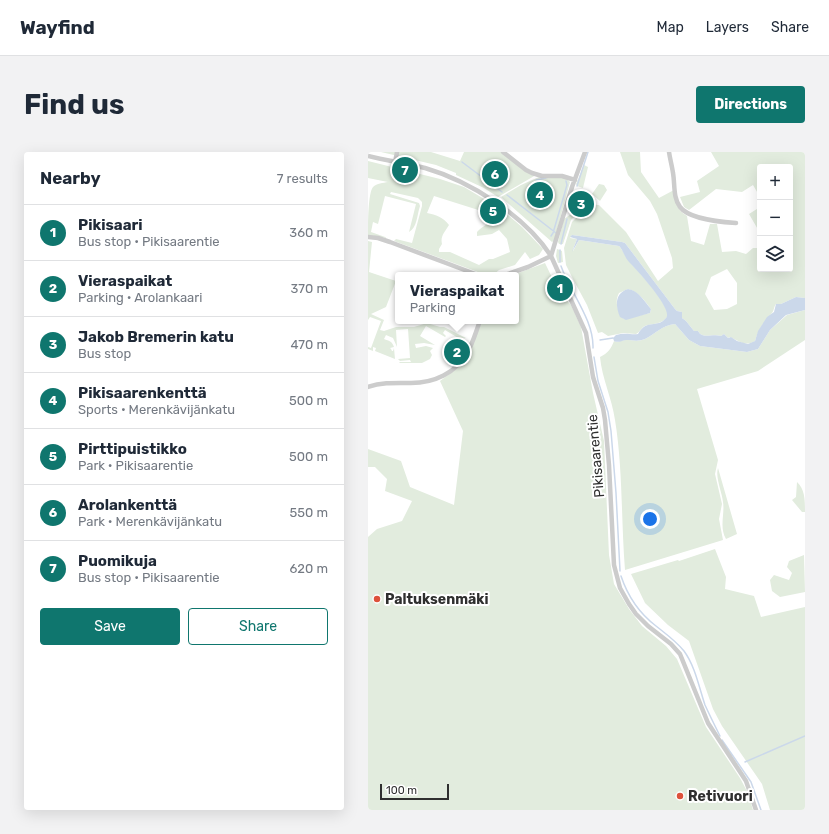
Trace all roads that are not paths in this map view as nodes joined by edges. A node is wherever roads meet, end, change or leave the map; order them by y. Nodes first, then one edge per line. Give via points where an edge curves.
1 (397, 152) edge
2 (503, 152) edge
3 (585, 152) edge
4 (669, 152) edge
5 (368, 156) edge
6 (395, 162) junction
7 (575, 180) junction
8 (736, 223) dead end
9 (368, 237) edge
10 (551, 256) junction
11 (470, 272) edge
12 (514, 272) edge
13 (479, 324) edge
14 (368, 387) edge
15 (756, 810) edge

1 - 6 street
2 - 7 street via 536,175 562,176
3 - 7 street
4 - 8 street via 676,199 680,208 702,218
5 - 6 street, Pikisaarentie
6 - 10 street, Pikisaarentie via 435,172 460,181 479,192 523,225
7 - 10 street
9 - 11 street via 390,242
10 - 12 street
10 - 15 street, Pikisaarentie via 585,328 593,377 603,408 610,465 614,565 620,588 636,614 680,654 708,723 746,781
13 - 14 street via 462,361 438,379 417,383 385,383

